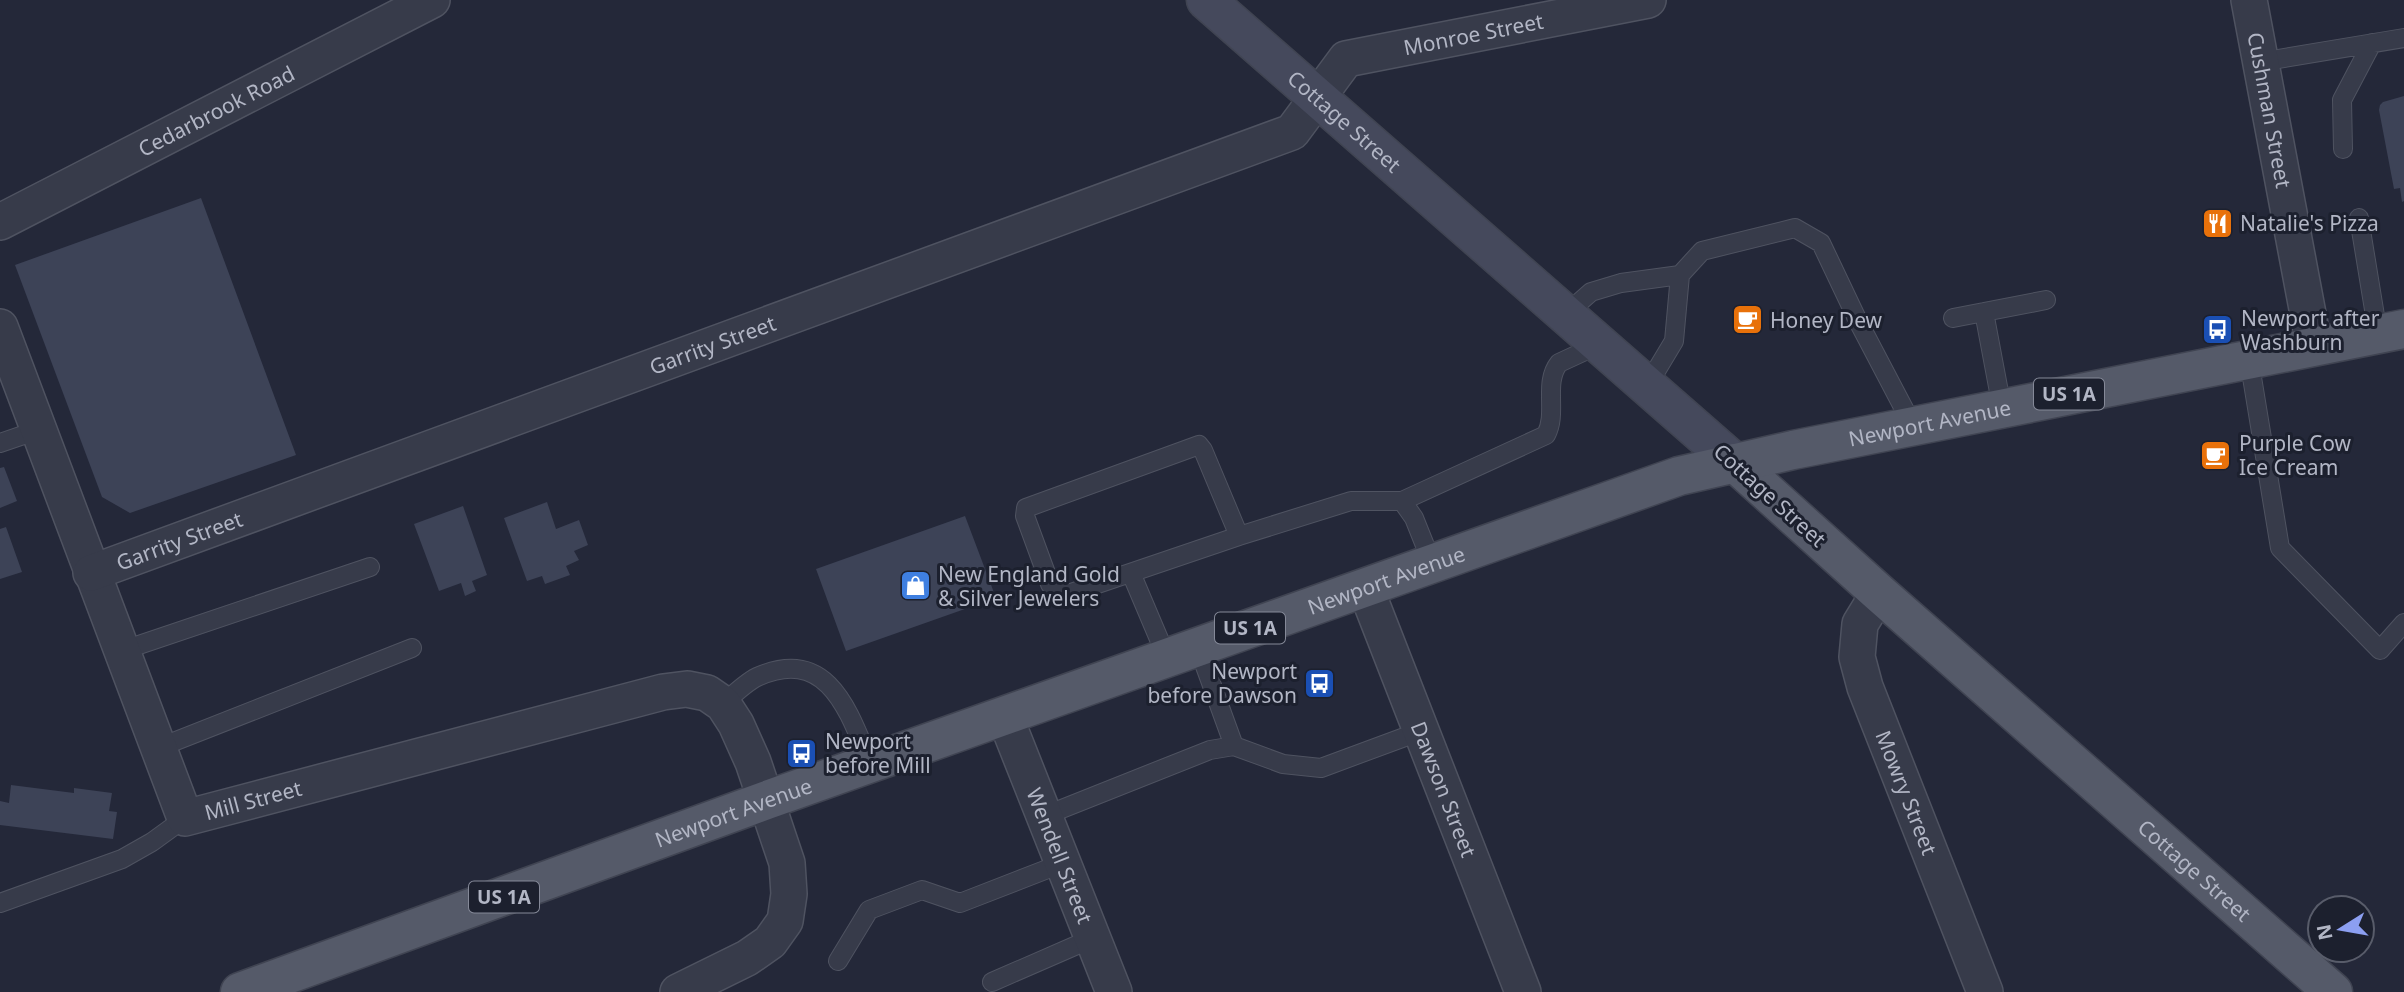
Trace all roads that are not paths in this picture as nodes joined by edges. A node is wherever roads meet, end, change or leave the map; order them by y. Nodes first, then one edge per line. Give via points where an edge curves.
1 (432, 0) edge
2 (1206, 0) edge
3 (1648, 0) edge
4 (2249, 0) edge
5 (2404, 38) edge
6 (2372, 43) junction
7 (2260, 62) junction
8 (1317, 97) junction
9 (2343, 149) dead end
10 (2359, 219) dead end
11 (0, 222) edge
12 (1680, 275) junction
13 (2046, 300) dead end
14 (1984, 312) junction
15 (1566, 314) junction
16 (1953, 318) dead end
17 (0, 327) edge
18 (2391, 331) edge
19 (1600, 344) junction
20 (2314, 346) junction
21 (2249, 359) junction
22 (1647, 386) junction
23 (2002, 408) junction
24 (1913, 426) junction
25 (38, 430) junction
26 (0, 443) edge
27 (1735, 463) junction
28 (1402, 500) junction
29 (1239, 536) junction
30 (1432, 563) junction
31 (370, 567) dead end
32 (91, 573) junction
33 (1131, 573) junction
34 (1365, 587) junction
35 (1879, 593) junction
36 (2404, 623) edge
37 (412, 648) dead end
38 (121, 651) junction
39 (1182, 653) junction
40 (723, 704) junction
41 (1005, 717) junction
42 (1421, 731) junction
43 (1234, 746) junction
44 (158, 748) junction
45 (871, 765) junction
46 (767, 800) junction
47 (1044, 816) junction
48 (185, 818) junction
49 (1063, 863) junction
50 (0, 903) edge
51 (1093, 939) junction
52 (838, 961) dead end
53 (992, 982) dead end
54 (685, 991) edge
55 (240, 992) edge
56 (1114, 992) edge
57 (1523, 992) edge
58 (1985, 992) edge
59 (2333, 992) edge

1 - 11 street, Cedarbrook Road
2 - 8 main road, Cottage Street
3 - 8 street, Monroe Street via 1346,58
4 - 7 street, Cushman Street
5 - 6 lane
6 - 7 lane
6 - 9 lane via 2342,100
7 - 20 street, Cushman Street
8 - 15 main road, Cottage Street
8 - 32 street, Garrity Street via 1292,132
10 - 18 lane
12 - 15 lane via 1591,292
12 - 22 lane via 1674,341
12 - 24 lane via 1702,251 1795,228 1821,243
13 - 14 lane
14 - 16 lane
14 - 23 lane
15 - 19 main road, Cottage Street
17 - 25 street, Mill Street
18 - 20 main road, Newport Avenue / US 1A
19 - 22 main road, Cottage Street
19 - 28 lane via 1555,368 1546,435
20 - 21 main road, Newport Avenue / US 1A
21 - 23 main road, Newport Avenue / US 1A
21 - 36 lane via 2280,548 2380,650
22 - 27 main road, Cottage Street
23 - 24 main road, Newport Avenue / US 1A
24 - 27 main road, Newport Avenue / US 1A
25 - 26 lane
25 - 32 street, Mill Street
27 - 30 main road, Newport Avenue / US 1A via 1679,476
27 - 35 main road, Cottage Street
28 - 29 lane via 1351,501
28 - 30 lane
29 - 33 lane
29 - 33 lane via 1199,445 1026,508 1050,584 1058,595
30 - 34 main road, Newport Avenue / US 1A
31 - 38 lane
32 - 38 street, Mill Street
33 - 39 lane
34 - 39 main road, Newport Avenue / US 1A
34 - 42 street, Dawson Street
35 - 58 street, Mowry Street via 1860,624 1857,657
35 - 59 main road, Cottage Street
37 - 44 lane
38 - 44 street, Mill Street
39 - 41 main road, Newport Avenue / US 1A
39 - 43 lane
40 - 45 lane via 756,678 790,668 816,674 844,702
40 - 46 street
40 - 48 street, Mill Street via 706,693 687,689 663,692
41 - 45 main road, Newport Avenue / US 1A
41 - 47 street, Wendell Street
42 - 43 lane via 1321,768 1283,764
42 - 57 street, Dawson Street
43 - 47 lane via 1210,750
44 - 48 street, Mill Street
45 - 46 main road, Newport Avenue / US 1A
46 - 54 street via 788,863 785,922 770,942 747,958
46 - 55 main road, Newport Avenue / US 1A
47 - 49 street, Wendell Street
48 - 50 lane via 122,859
49 - 51 street, Wendell Street
49 - 52 lane via 960,903 922,890 869,910
51 - 53 lane
51 - 56 street, Wendell Street

